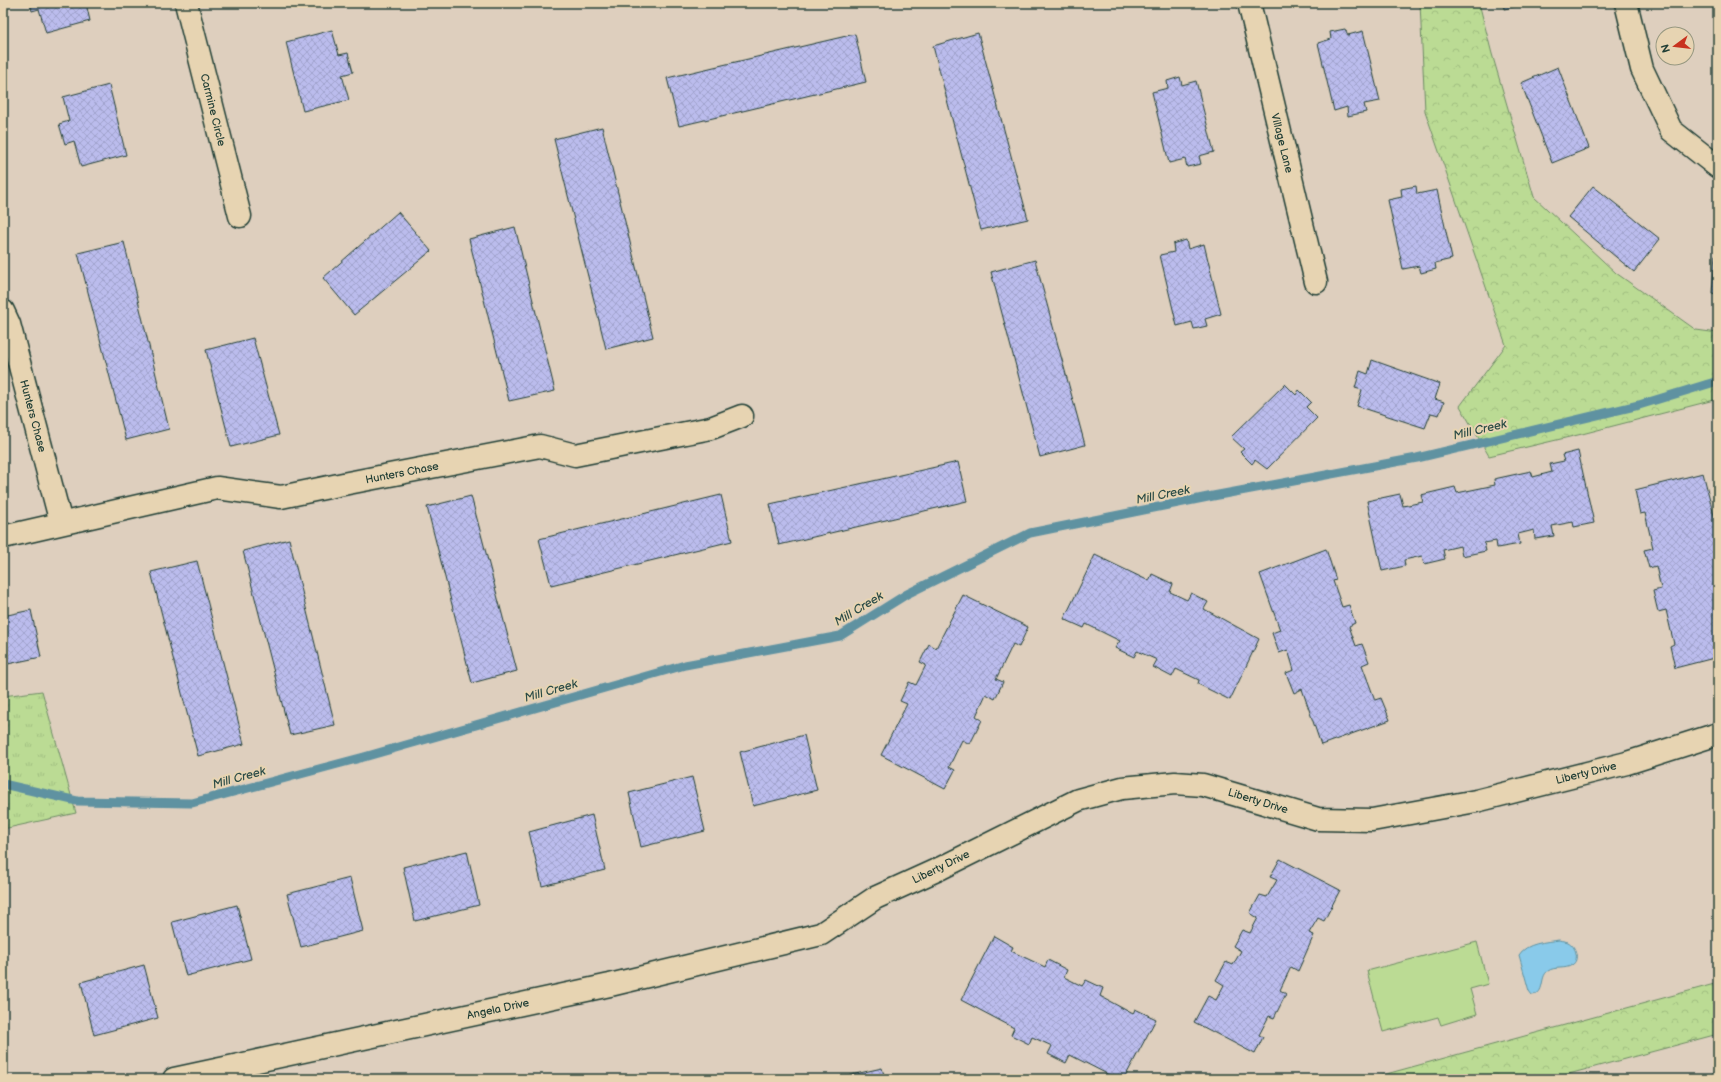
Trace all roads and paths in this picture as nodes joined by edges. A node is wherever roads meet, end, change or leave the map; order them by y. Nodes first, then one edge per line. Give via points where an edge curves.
1 (186, 3) edge
2 (1248, 3) edge
3 (1626, 3) edge
4 (1718, 167) edge
5 (240, 216) dead end
6 (1316, 282) dead end
7 (3, 311) edge
8 (742, 416) dead end
9 (61, 523) junction
10 (3, 537) edge
11 (1718, 734) edge
12 (821, 934) joint
13 (174, 1079) edge

1 - 5 street, Carmine Circle
2 - 6 street, Village Lane
3 - 4 street via 1642,69 1671,130
7 - 9 street, Hunters Chase via 9,324
8 - 9 street, Hunters Chase via 711,428 575,455 540,446 281,497 217,488
9 - 10 street, Hunters Chase
11 - 12 street, Liberty Drive via 1627,763 1499,795 1372,820 1318,819 1203,785 1176,783 1122,788 1078,800 875,898
12 - 13 street, Angela Drive via 610,985

